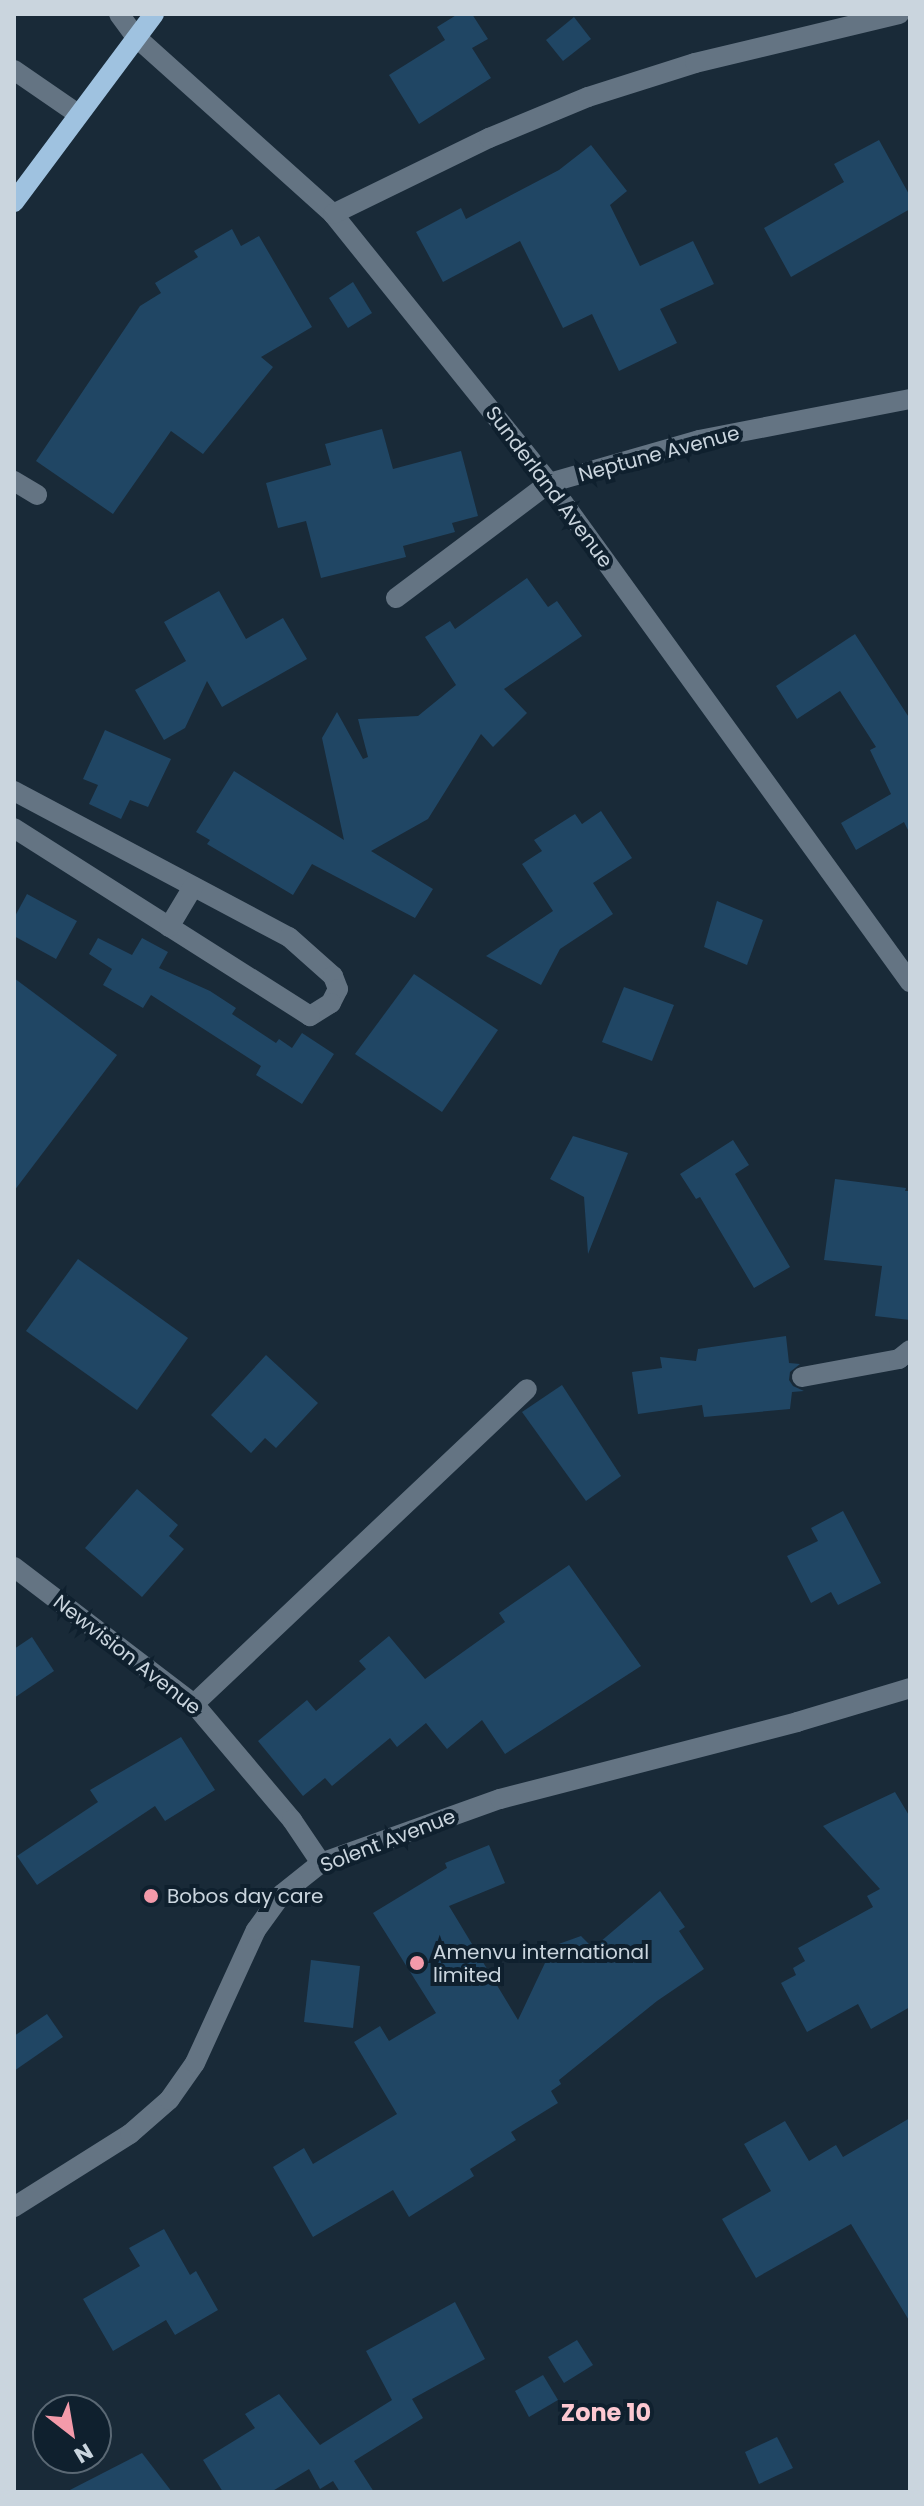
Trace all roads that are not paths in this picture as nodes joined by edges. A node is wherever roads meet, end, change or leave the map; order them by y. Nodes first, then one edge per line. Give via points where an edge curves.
1 (119, 14) edge
2 (154, 14) edge
3 (899, 14) edge
4 (136, 37) junction
5 (14, 70) edge
6 (78, 114) junction
7 (14, 202) edge
8 (333, 214) junction
9 (910, 399) edge
10 (14, 481) edge
11 (549, 483) junction
12 (37, 495) dead end
13 (396, 598) dead end
14 (14, 791) edge
15 (14, 828) edge
16 (193, 887) junction
17 (169, 927) junction
18 (910, 982) edge
19 (910, 1350) edge
20 (802, 1377) dead end
21 (527, 1389) dead end
22 (14, 1567) edge
23 (910, 1688) edge
24 (194, 1704) junction
25 (321, 1863) junction
26 (14, 2207) edge

1 - 4 street, Sunderland Avenue
2 - 4 main road
3 - 8 street via 695,63 588,97 489,138
4 - 6 main road
4 - 8 street, Sunderland Avenue
5 - 6 street
6 - 7 main road
8 - 11 street, Sunderland Avenue
9 - 11 street, Neptune Avenue via 699,440
10 - 12 street
11 - 13 street, Neptune Avenue
11 - 18 street, Sunderland Avenue
14 - 16 street
15 - 17 street
16 - 17 street
16 - 17 street via 289,937 326,966 338,989 331,1003 310,1016
19 - 20 street via 899,1359
21 - 24 street
22 - 24 street, Newvision Avenue
23 - 25 street, Solent Avenue via 500,1799
24 - 25 street, Newvision Avenue via 292,1820
25 - 26 street, Solent Avenue via 282,1894 256,1930 195,2063 169,2100 130,2134

